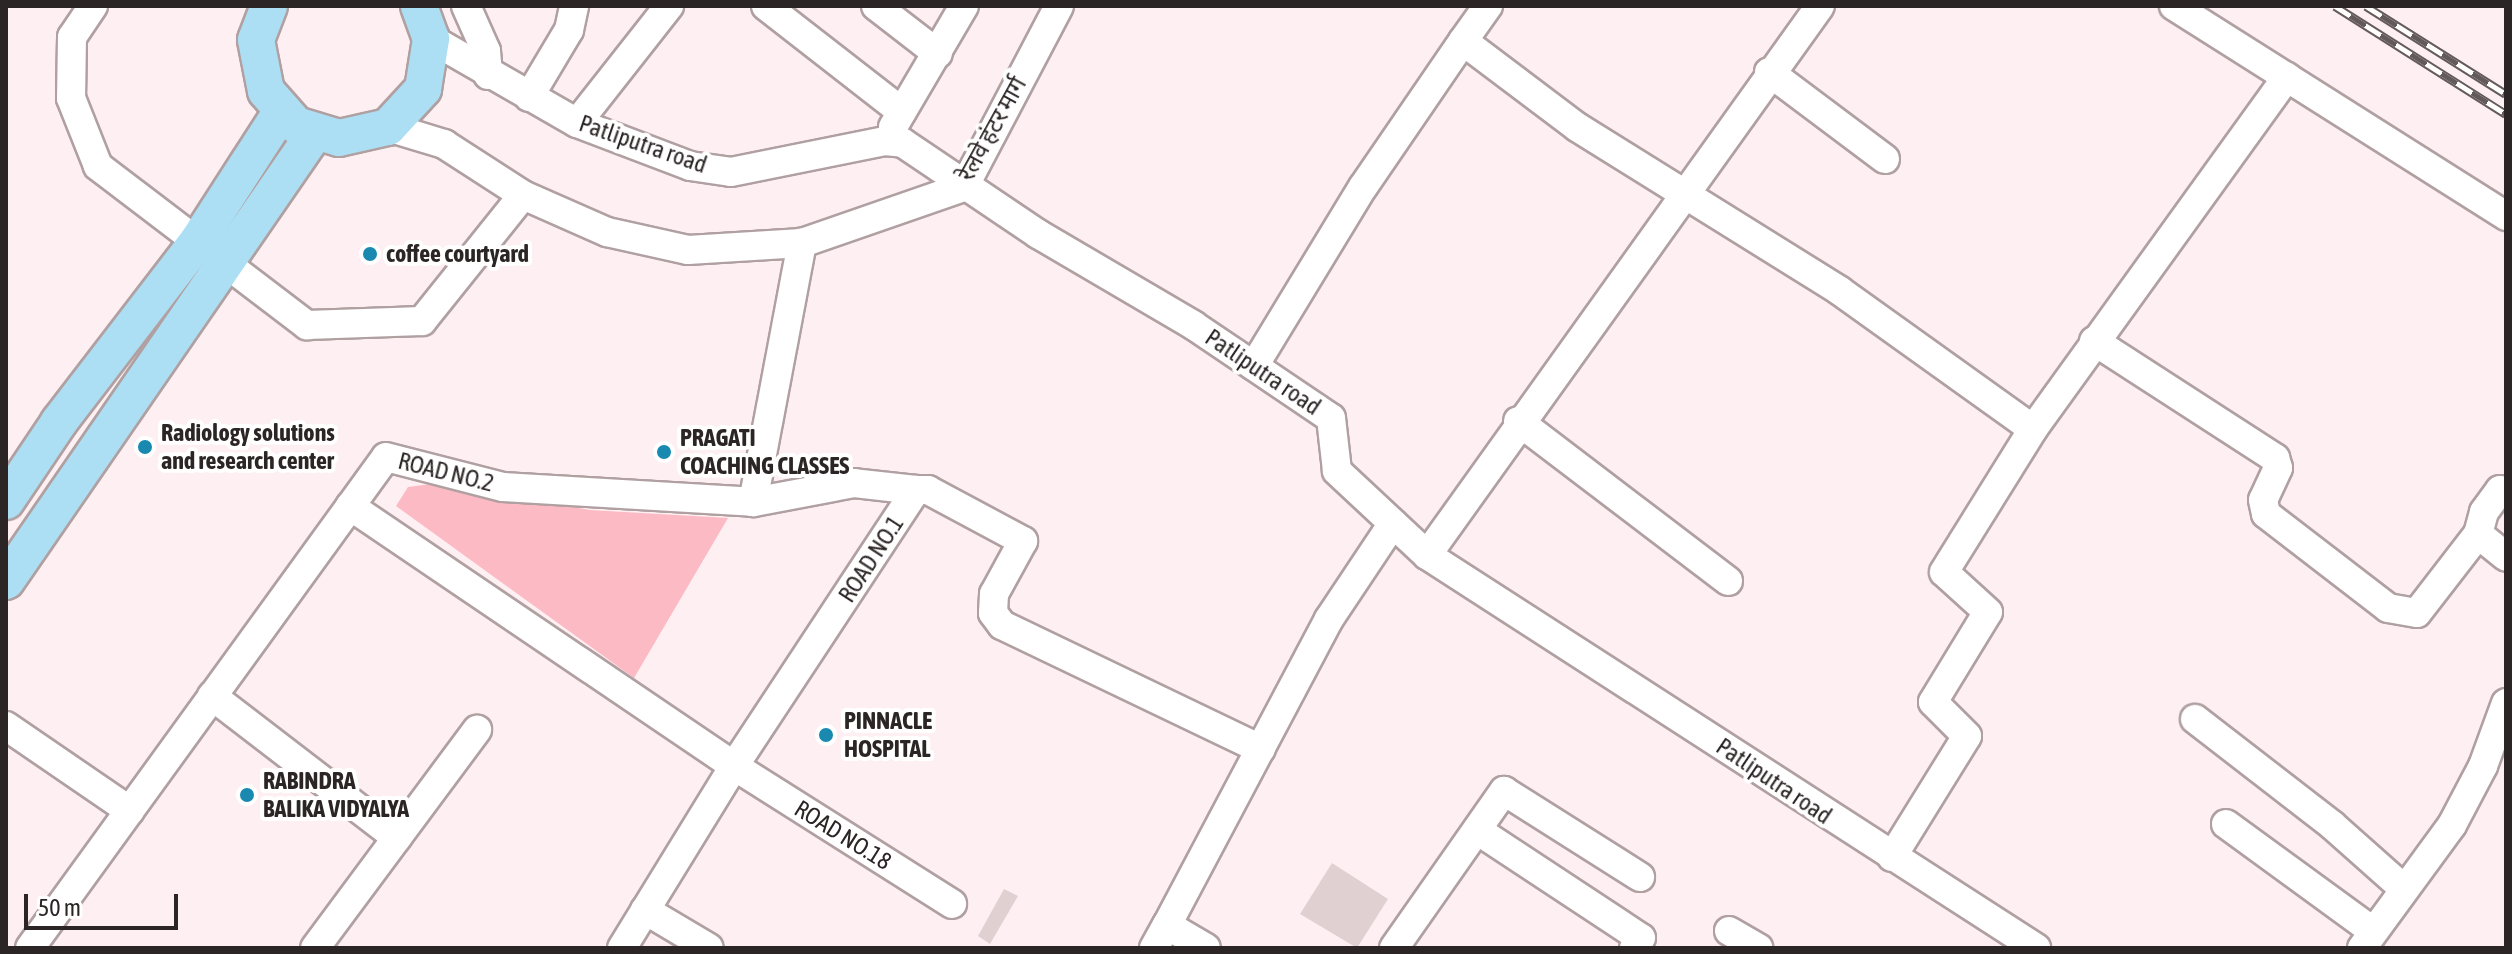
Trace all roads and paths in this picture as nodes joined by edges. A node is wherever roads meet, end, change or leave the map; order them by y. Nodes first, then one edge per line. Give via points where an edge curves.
1 (93, 6) edge
2 (574, 6) edge
3 (669, 6) edge
4 (766, 6) edge
5 (876, 6) edge
6 (964, 6) edge
7 (1059, 6) edge
8 (1488, 6) edge
9 (1820, 6) edge
10 (2174, 6) edge
11 (260, 9) edge
12 (470, 14) edge
13 (425, 22) edge
14 (1463, 41) junction
15 (938, 54) junction
16 (1769, 72) junction
17 (488, 75) junction
18 (2287, 77) junction
19 (529, 97) junction
20 (281, 112) junction
21 (902, 112) junction
22 (577, 123) junction
23 (388, 127) junction
24 (314, 134) junction
25 (885, 141) junction
26 (1885, 159) dead end
27 (964, 187) junction
28 (1688, 194) junction
29 (523, 195) junction
30 (2506, 216) edge
31 (198, 241) junction
32 (802, 243) junction
33 (228, 264) junction
34 (2094, 341) junction
35 (1254, 366) junction
36 (1518, 421) junction
37 (2033, 429) junction
38 (916, 490) junction
39 (2506, 491) edge
40 (6, 501) edge
41 (753, 502) junction
42 (350, 506) junction
43 (1393, 523) junction
44 (2478, 534) junction
45 (1427, 555) junction
46 (2506, 557) edge
47 (12, 560) edge
48 (1728, 581) dead end
49 (212, 696) junction
50 (2506, 703) edge
51 (2195, 719) dead end
52 (6, 726) edge
53 (477, 730) dead end
54 (1261, 749) junction
55 (734, 766) junction
56 (130, 811) junction
57 (2226, 824) dead end
58 (1477, 830) junction
59 (397, 838) junction
60 (1892, 857) junction
61 (1640, 877) dead end
62 (2404, 889) junction
63 (952, 904) dead end
64 (645, 910) junction
65 (1729, 931) dead end
66 (1160, 936) edge
67 (2368, 940) edge
68 (30, 948) edge
69 (315, 948) edge
70 (622, 948) edge
71 (709, 948) edge
72 (1206, 948) edge
73 (1394, 948) edge
74 (1634, 948) edge
75 (1758, 948) edge
76 (2036, 948) edge

1 - 31 street via 72,37 71,98 98,166
2 - 19 street via 565,40
3 - 22 street
4 - 21 street
5 - 15 street
6 - 15 street
7 - 27 street, रेलवे हंटर मार्ग
8 - 14 street
9 - 16 street
10 - 18 street
11 - 20 main road via 257,66
12 - 13 street via 460,33
12 - 17 street via 486,51
13 - 17 street, Patliputra road
13 - 23 main road via 423,89
14 - 28 street via 1577,127
14 - 35 street via 1363,187
15 - 21 street
16 - 26 street
16 - 28 street
17 - 19 street, Patliputra road
18 - 30 street
18 - 34 street
19 - 22 street, Patliputra road
20 - 24 main road
20 - 31 main road
21 - 25 street
22 - 25 street, Patliputra road via 690,166 731,172
23 - 24 main road via 365,136
23 - 29 street via 444,144
24 - 33 main road
25 - 27 street, Patliputra road via 903,143
27 - 32 street, रेलवे हंटर मार्ग
27 - 35 street, Patliputra road
28 - 36 street
28 - 37 street via 1840,291
29 - 32 street, रेलवे हंटर मार्ग via 607,232 688,250
29 - 33 street via 422,321 307,325
31 - 33 street
31 - 40 main road via 59,422
32 - 41 street
33 - 47 main road
34 - 37 street
34 - 44 street via 2275,458 2278,468 2263,500 2266,514 2388,608 2417,613
35 - 43 street, Patliputra road via 1331,418 1337,471
36 - 45 street
36 - 48 street
37 - 60 street via 1944,572 1988,612 1933,702 1967,736
38 - 41 street, ROAD NO.1 via 854,483
38 - 54 street via 928,490 1023,541 994,594 993,613 1002,625
38 - 55 street, ROAD NO.1
39 - 44 street via 2500,490 2484,512
41 - 42 street, ROAD NO.2 via 503,487 386,457
42 - 49 street, ROAD NO.2
42 - 55 street
43 - 45 street, Patliputra road
43 - 54 street via 1329,619
44 - 46 street
45 - 60 street, Patliputra road
49 - 56 street, ROAD NO.2
49 - 59 street
50 - 62 street via 2483,766 2452,825
51 - 62 street via 2332,825
52 - 56 street
53 - 59 street
54 - 66 street
55 - 63 street, ROAD NO.18
55 - 64 street, ROAD NO.1
56 - 68 street, ROAD NO.2
57 - 67 street
58 - 61 street via 1504,791
58 - 73 street
58 - 74 street via 1641,938
59 - 69 street
60 - 76 street, Patliputra road
62 - 67 street
64 - 70 street, ROAD NO.1
64 - 71 street
65 - 75 street
66 - 72 street

